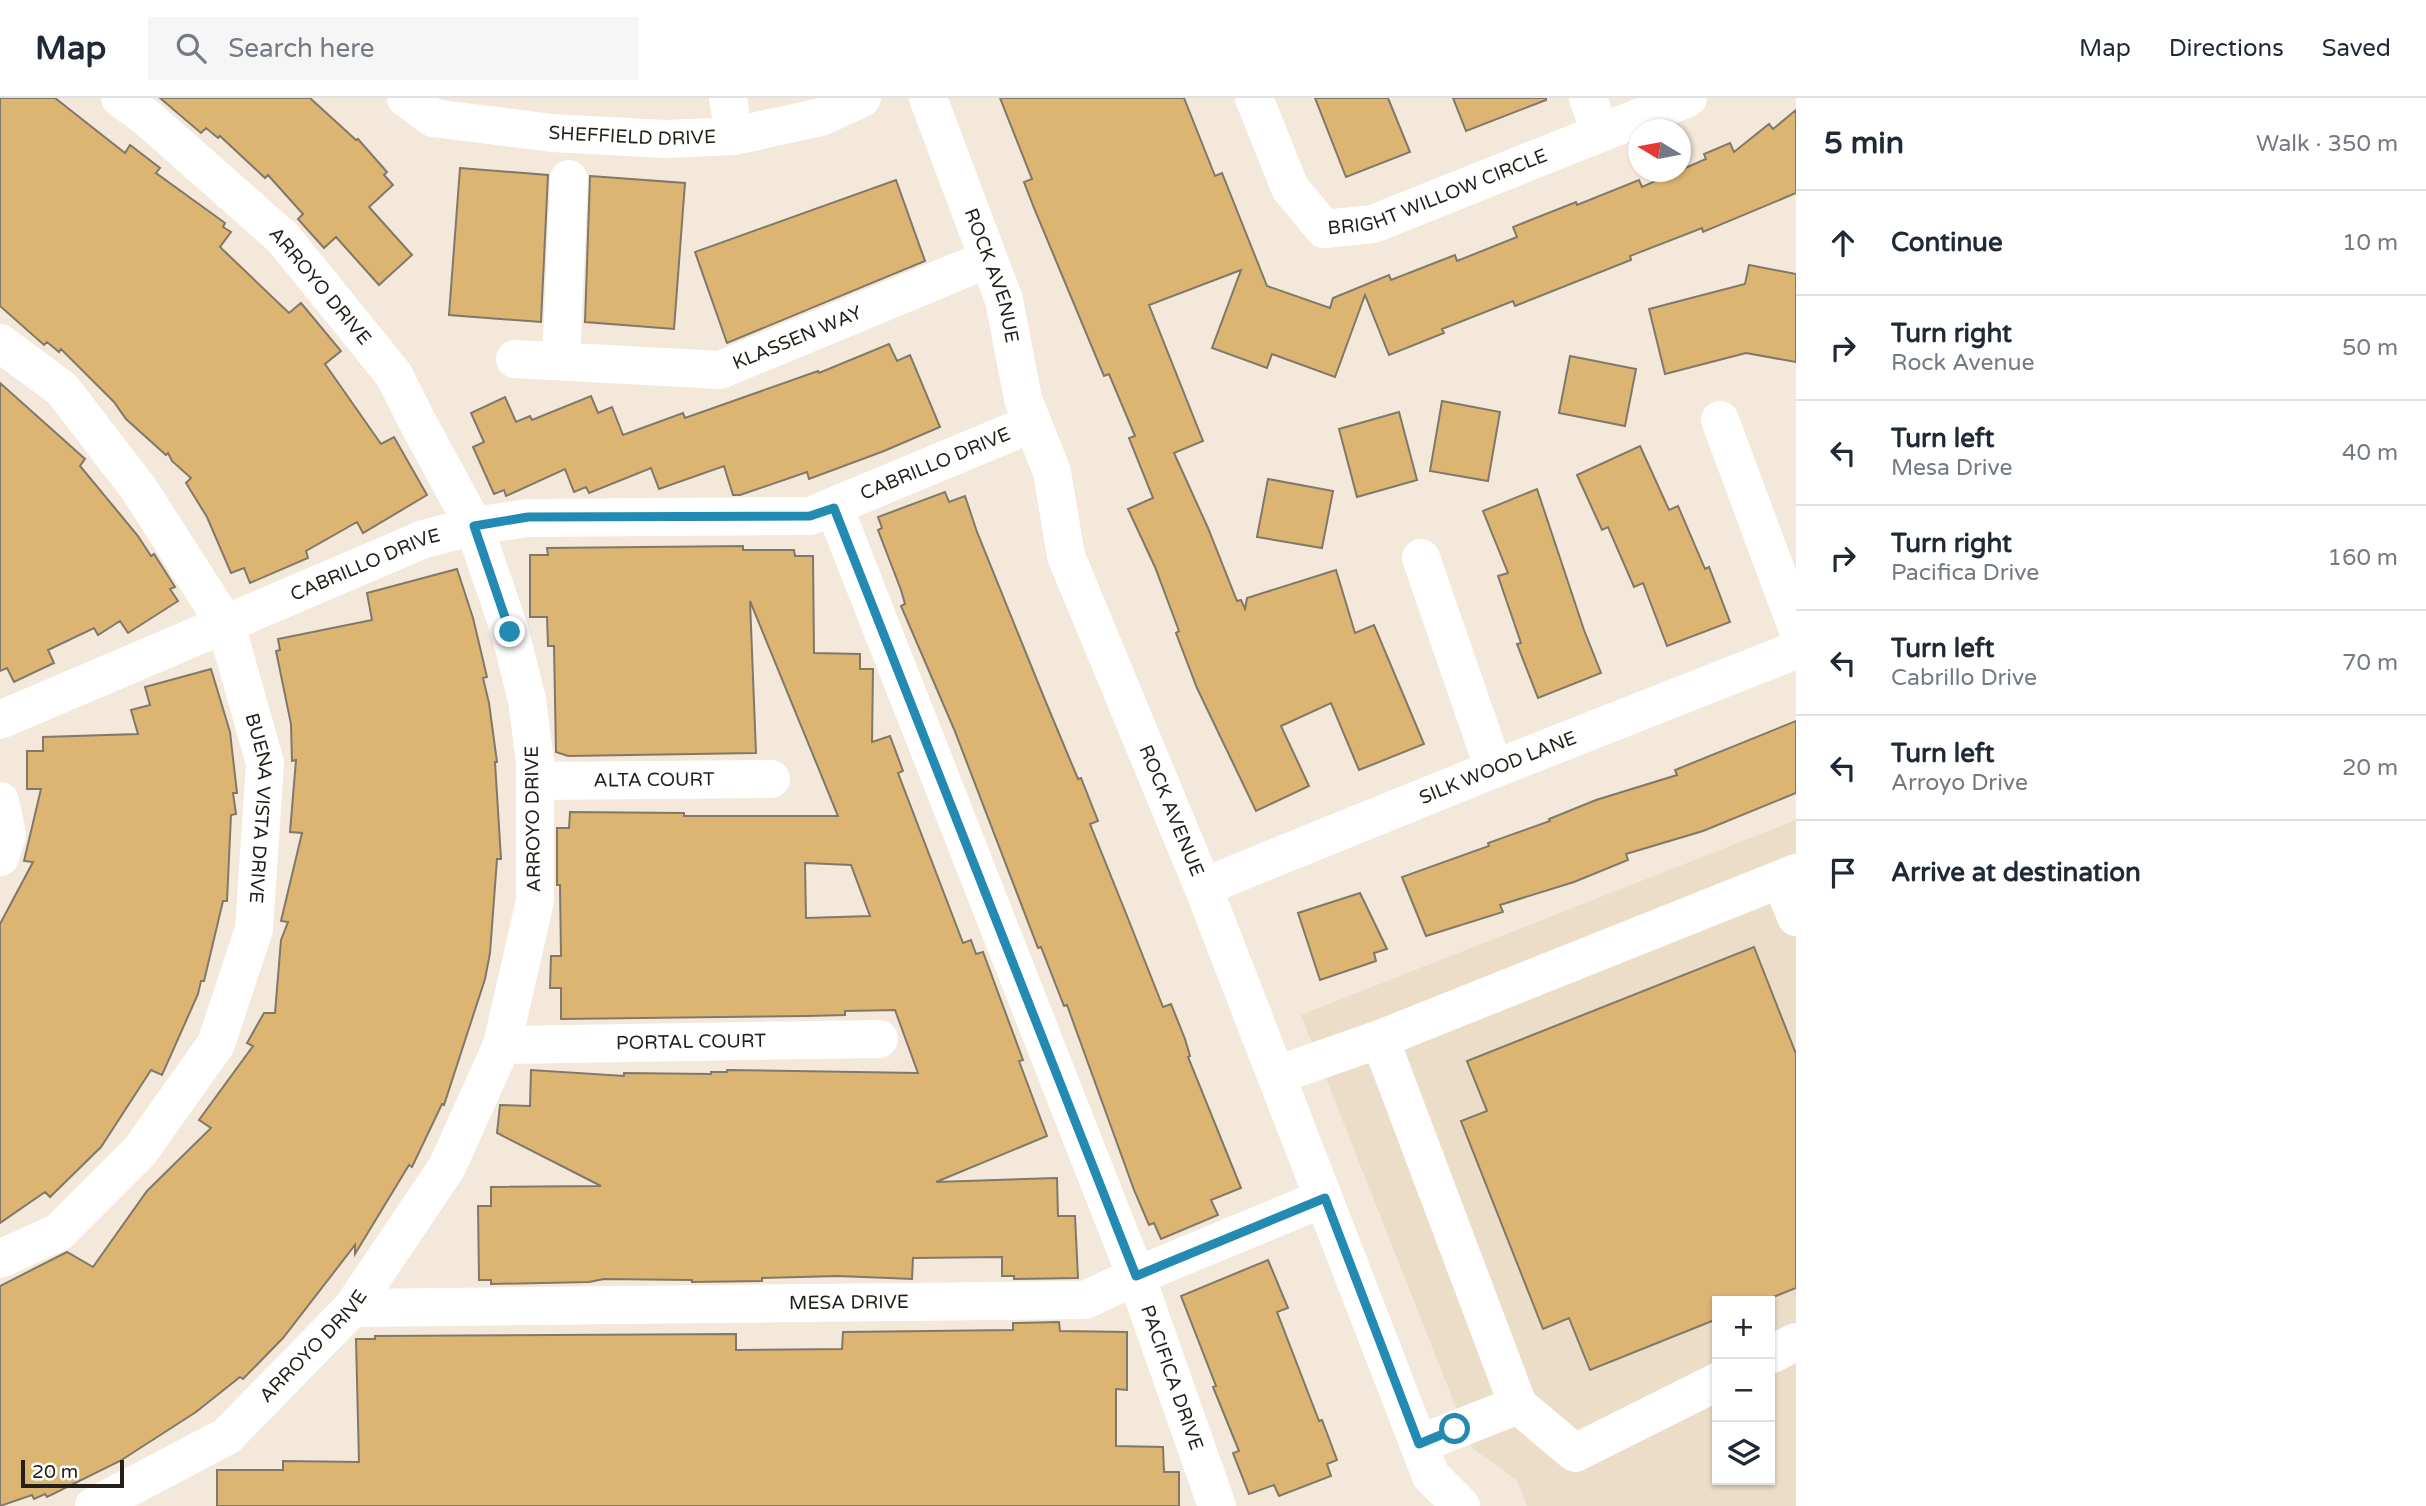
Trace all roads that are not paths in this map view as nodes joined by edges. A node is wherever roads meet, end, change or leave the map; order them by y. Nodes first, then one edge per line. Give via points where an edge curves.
1 (120, 98) edge
2 (406, 98) edge
3 (728, 98) edge
4 (862, 98) edge
5 (928, 98) edge
6 (1254, 98) edge
7 (1688, 98) edge
8 (1594, 115) edge
9 (734, 136) junction
10 (569, 179) dead end
11 (988, 259) junction
12 (0, 343) edge
13 (515, 359) dead end
14 (561, 361) junction
15 (1720, 421) dead end
16 (1031, 424) junction
17 (834, 508) junction
18 (474, 526) junction
19 (1421, 558) dead end
20 (226, 625) junction
21 (1796, 625) edge
22 (1796, 650) edge
23 (0, 720) edge
24 (1494, 769) junction
25 (771, 779) dead end
26 (535, 781) junction
27 (0, 801) edge
28 (0, 857) edge
29 (1788, 876) edge
30 (1203, 887) junction
31 (1796, 917) edge
32 (878, 1039) dead end
33 (1380, 1040) junction
34 (502, 1045) junction
35 (1278, 1075) junction
36 (1325, 1198) junction
37 (0, 1259) edge
38 (1136, 1276) junction
39 (352, 1308) junction
40 (1796, 1342) edge
41 (1775, 1353) edge
42 (1712, 1384) edge
43 (1518, 1405) junction
44 (1419, 1444) junction
45 (94, 1506) edge
46 (1217, 1506) edge
47 (1461, 1506) edge

1 - 18 street, ARROYO DRIVE via 283,238 394,374
2 - 9 street, SHEFFIELD DRIVE via 433,118 552,133 665,139
3 - 9 street
4 - 9 street, SHEFFIELD DRIVE via 821,117
5 - 11 street, ROCK AVENUE
6 - 8 street, BRIGHT WILLOW CIRCLE via 1290,188 1324,229 1373,224
7 - 8 street, BRIGHT WILLOW CIRCLE
10 - 14 street
11 - 14 street, KLASSEN WAY via 720,370
11 - 16 street, ROCK AVENUE via 1004,300
12 - 20 street, BUENA VISTA DRIVE via 62,389 139,489
13 - 14 street, KLASSEN WAY
15 - 21 street
16 - 17 street, CABRILLO DRIVE
16 - 30 street, ROCK AVENUE via 1052,472 1066,556
17 - 18 street, CABRILLO DRIVE via 810,516 528,517
17 - 38 street, PACIFICA DRIVE
18 - 20 street, CABRILLO DRIVE via 424,539
18 - 26 street, ARROYO DRIVE via 524,686
19 - 24 street
20 - 23 street, CABRILLO DRIVE
20 - 37 street, BUENA VISTA DRIVE via 265,763 254,929 216,1044 140,1151 59,1232
22 - 24 street, SILK WOOD LANE
24 - 30 street, SILK WOOD LANE
25 - 26 street, ALTA COURT
26 - 34 street, ARROYO DRIVE via 535,901
27 - 28 street via 6,835
29 - 31 street
29 - 33 street
30 - 35 street, ROCK AVENUE
32 - 34 street, PORTAL COURT
33 - 35 street
33 - 43 street
34 - 39 street, ARROYO DRIVE via 447,1167
35 - 36 street, ROCK AVENUE
36 - 38 street, MESA DRIVE
36 - 44 street, ROCK AVENUE
38 - 39 street, MESA DRIVE via 1085,1300
38 - 46 street, PACIFICA DRIVE
39 - 45 street, ARROYO DRIVE via 227,1436
40 - 41 street
42 - 43 street via 1575,1453
43 - 44 street
44 - 47 street, ROCK AVENUE via 1431,1476

